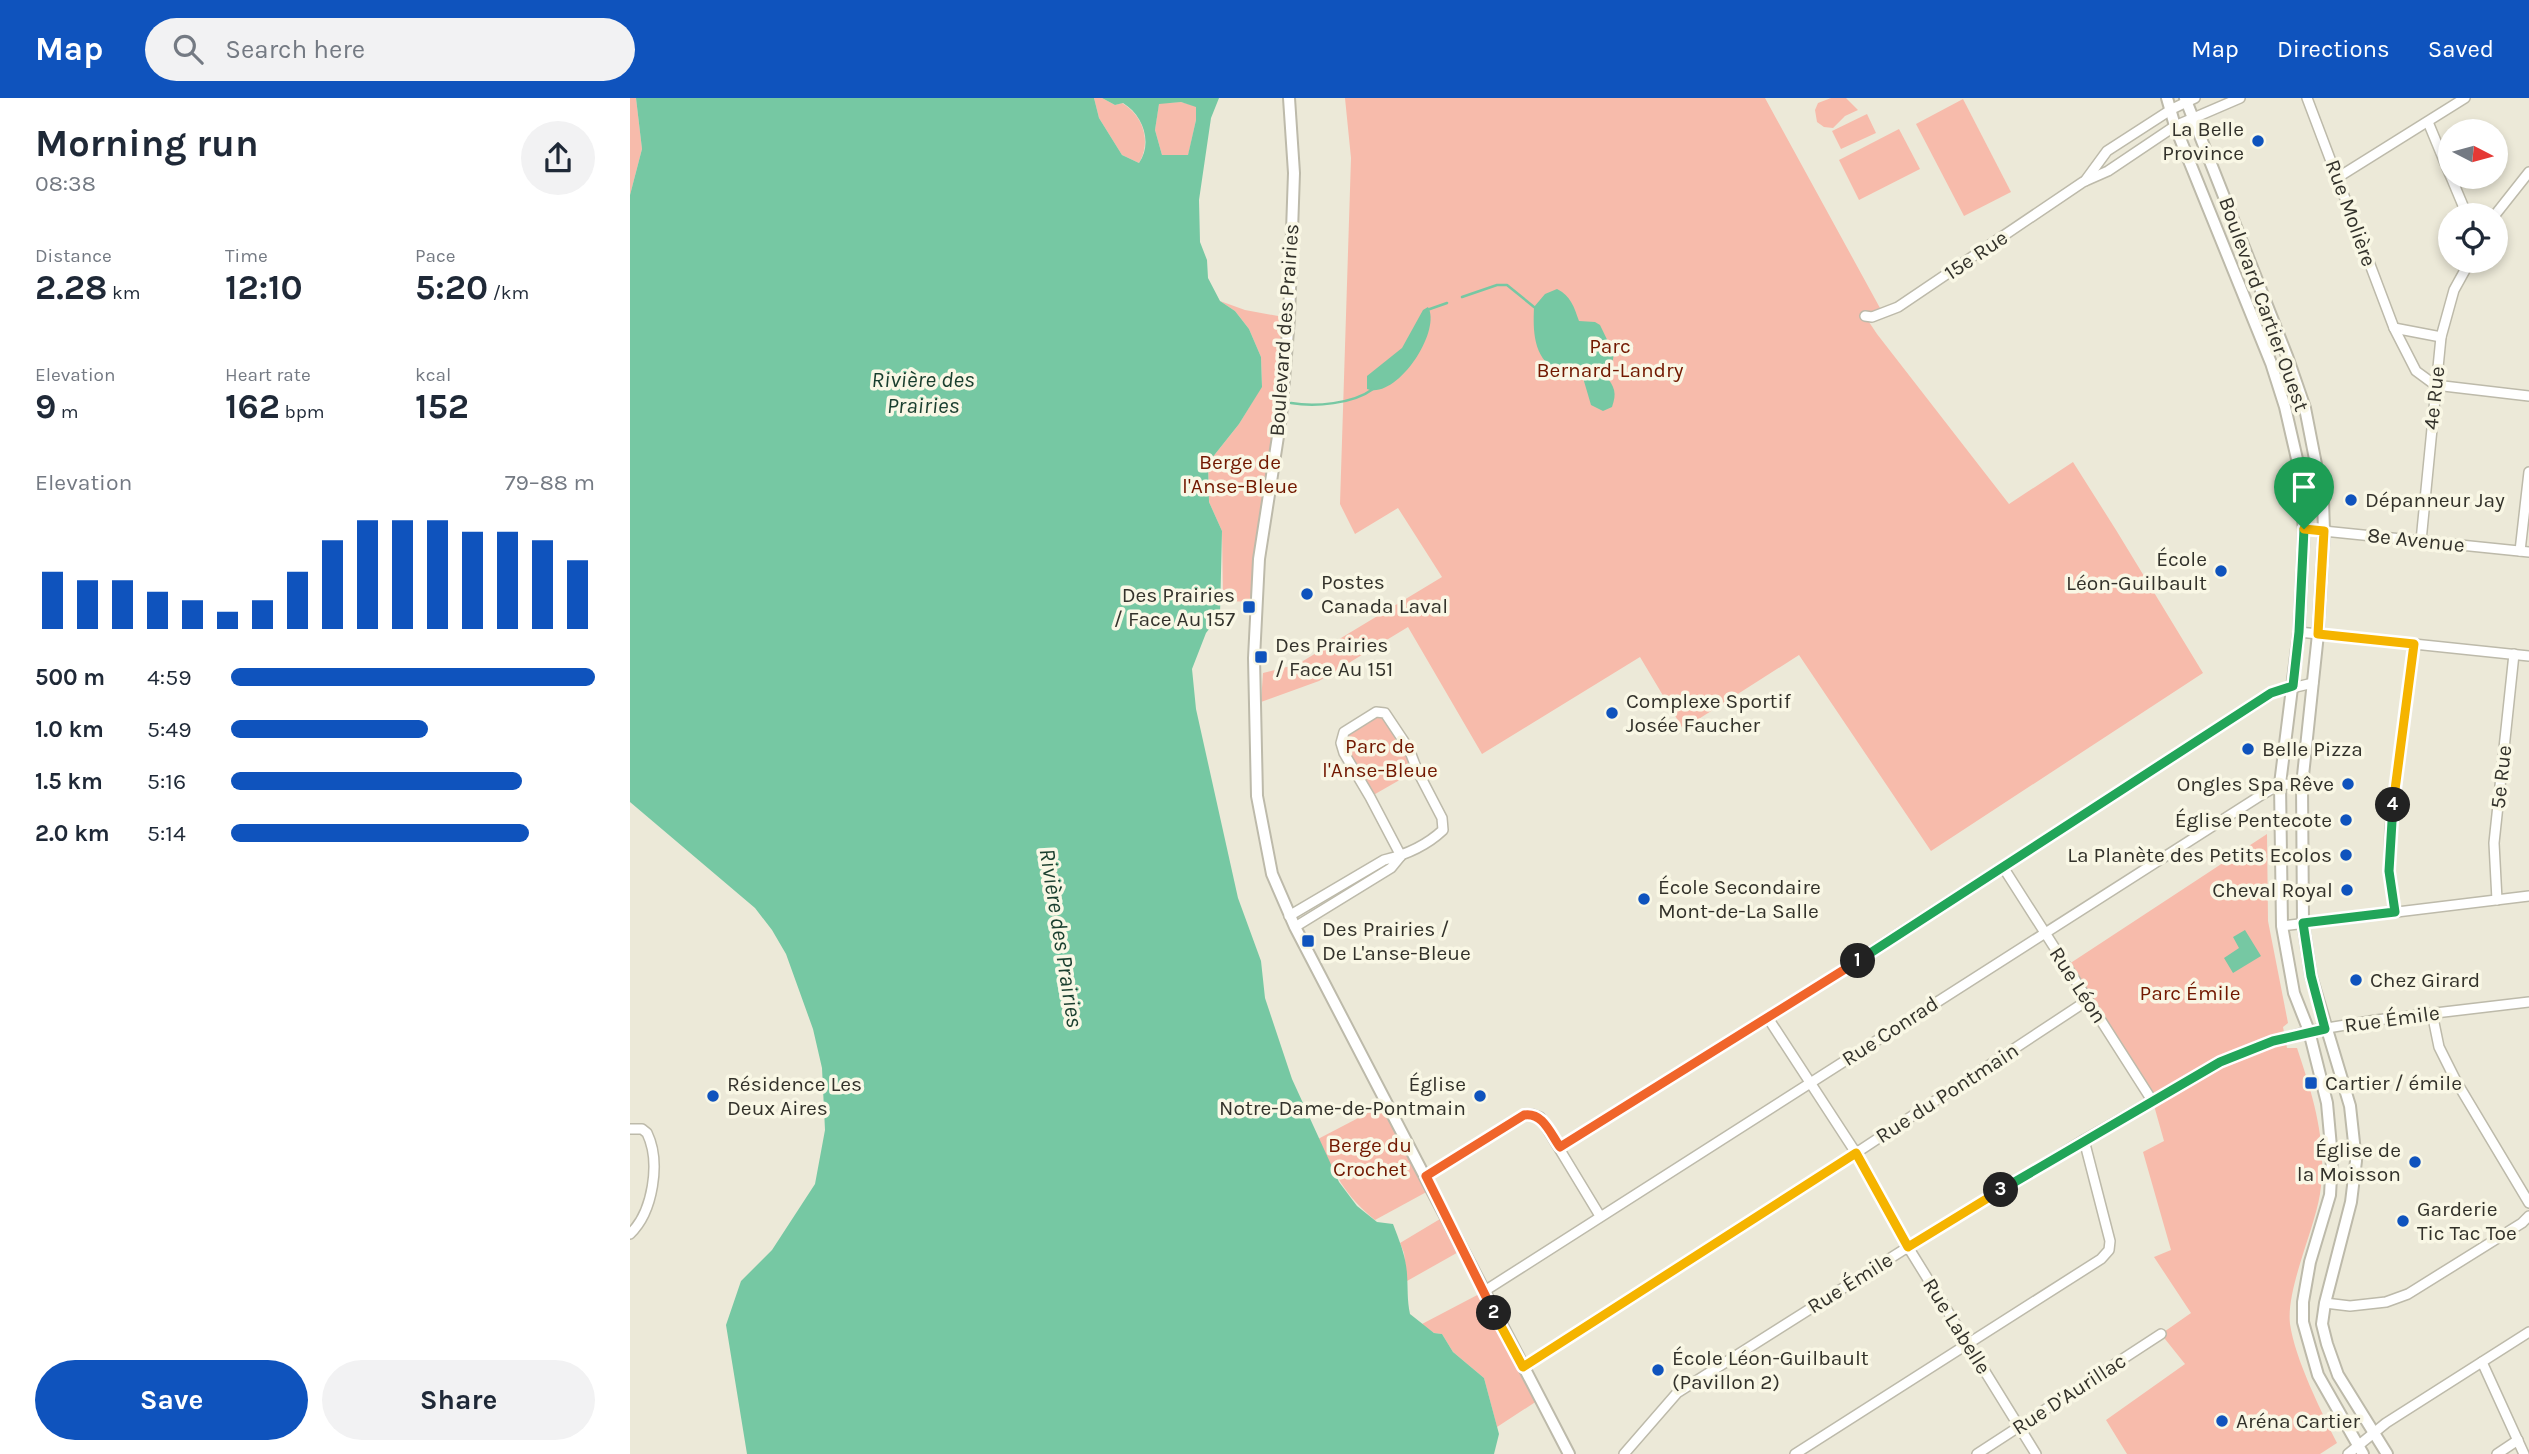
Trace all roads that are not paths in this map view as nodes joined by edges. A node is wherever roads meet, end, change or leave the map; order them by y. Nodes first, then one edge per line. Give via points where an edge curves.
1 (1289, 98) edge
2 (2168, 98) edge
3 (2240, 98) edge
4 (2308, 98) edge
5 (2465, 98) edge
6 (2188, 99) edge
7 (2172, 109) junction
8 (2193, 117) junction
9 (2428, 122) junction
10 (2175, 127) junction
11 (2438, 147) edge
12 (2529, 172) edge
13 (2337, 178) junction
14 (2084, 182) junction
15 (2505, 203) edge
16 (2463, 273) edge
17 (1865, 316) dead end
18 (2394, 328) junction
19 (2441, 337) junction
20 (2435, 385) junction
21 (2529, 396) edge
22 (2529, 472) edge
23 (2304, 529) junction
24 (2324, 531) junction
25 (2420, 541) junction
26 (2525, 551) edge
27 (2299, 632) junction
28 (2318, 634) junction
29 (2414, 644) junction
30 (2514, 654) junction
31 (2529, 656) edge
32 (2313, 683) junction
33 (2293, 686) junction
34 (2280, 784) junction
35 (2302, 785) junction
36 (1401, 856) junction
37 (2003, 867) junction
38 (2529, 896) edge
39 (2497, 900) junction
40 (2395, 912) junction
41 (1289, 915) junction
42 (2303, 923) junction
43 (2282, 926) junction
44 (1295, 927) junction
45 (2045, 933) junction
46 (2088, 1000) junction
47 (2529, 1002) edge
48 (2432, 1013) junction
49 (1768, 1018) junction
50 (2325, 1029) junction
51 (2309, 1031) junction
52 (1809, 1083) junction
53 (2153, 1102) junction
54 (630, 1129) edge
55 (2084, 1140) junction
56 (1560, 1147) junction
57 (1856, 1153) junction
58 (1426, 1176) junction
59 (2529, 1203) edge
60 (1600, 1216) junction
61 (2529, 1216) edge
62 (630, 1234) edge
63 (1908, 1247) junction
64 (1483, 1292) junction
65 (2325, 1303) junction
66 (2529, 1332) edge
67 (2161, 1334) dead end
68 (1967, 1343) junction
69 (2482, 1362) junction
70 (1523, 1367) junction
71 (2020, 1426) junction
72 (2374, 1434) junction
73 (2518, 1440) junction
74 (2361, 1450) edge
75 (1569, 1454) edge
76 (1624, 1454) edge
77 (1795, 1454) edge
78 (1977, 1454) edge
79 (2036, 1454) edge
80 (2348, 1454) edge
81 (2387, 1454) edge
82 (2497, 1454) edge
83 (2524, 1454) edge

1 - 41 street, Boulevard des Prairies via 1294,173 1289,318 1281,417 1259,559 1254,657 1258,796 1272,874
2 - 7 street, Boulevard Cartier Ouest
3 - 8 street, 15e Rue
4 - 13 street, Rue Molière
5 - 9 street
6 - 7 street, 15e Rue
6 - 8 street, Boulevard Cartier Ouest
7 - 10 street, Boulevard Cartier Ouest
7 - 14 street, 15e Rue via 2107,151
8 - 10 street, 15e Rue
8 - 24 street, Boulevard Cartier Ouest via 2305,408 2323,500
9 - 11 street
9 - 13 street
10 - 14 street, 15e Rue
10 - 23 street, Boulevard Cartier Ouest via 2285,407 2297,459
12 - 15 street
13 - 18 street, Rue Molière
14 - 17 street, 15e Rue via 1898,307
16 - 19 street, 4e Rue
18 - 19 street
18 - 20 street, Rue Molière via 2416,371
19 - 20 street, 4e Rue
20 - 21 street
20 - 25 street, 4e Rue
22 - 26 street
23 - 24 street, 8e Avenue
23 - 27 street, Boulevard Cartier Ouest
24 - 25 street, 8e Avenue
24 - 28 street, Boulevard Cartier Ouest
25 - 26 street, 8e Avenue
27 - 28 street
27 - 33 street, Boulevard Cartier Ouest
28 - 29 street
28 - 32 street, Boulevard Cartier Ouest
29 - 30 street
29 - 40 street via 2390,829 2389,871
30 - 31 street
30 - 39 street, 5e Rue via 2494,843
32 - 33 street
32 - 35 street, Boulevard Cartier Ouest
33 - 34 street, Boulevard Cartier Ouest
33 - 37 street via 2271,693
34 - 35 street
34 - 43 street, Boulevard Cartier Ouest
34 - 45 street, Rue Conrad
35 - 42 street, Boulevard Cartier Ouest
36 - 36 street via 1436,837 1443,830 1442,818 1409,749 1385,713 1376,712 1344,732 1341,743
36 - 41 street via 1384,860
36 - 44 street via 1391,868
37 - 45 street, Rue Léon
37 - 49 street
38 - 39 street
39 - 40 street
40 - 42 street
41 - 44 street, Boulevard des Prairies
42 - 43 street
42 - 50 street, Boulevard Cartier Ouest
43 - 51 street, Boulevard Cartier Ouest via 2294,993
44 - 58 street, Boulevard des Prairies
45 - 46 street, Rue Léon
45 - 52 street, Rue Conrad
46 - 53 street, Rue Léon
46 - 57 street, Rue du Pontmain
47 - 48 street, Rue Émile
48 - 50 street, Rue Émile
48 - 59 street via 2439,1047 2450,1070
49 - 52 street, Rue Labelle
49 - 56 street
50 - 51 street, Rue Émile
50 - 65 street, Boulevard Cartier Ouest via 2350,1106 2356,1161 2347,1221
51 - 53 street, Rue Émile via 2220,1062
51 - 74 street, Boulevard Cartier Ouest via 2327,1103 2332,1158 2330,1195 2310,1262 2303,1322 2318,1376
52 - 57 street, Rue Labelle
52 - 60 street, Rue Conrad
53 - 55 street, Rue Émile
54 - 62 street via 647,1133 652,1163 648,1209
55 - 63 street, Rue Émile
55 - 68 street via 2109,1250
56 - 58 street via 1540,1117 1524,1115
56 - 60 street
57 - 63 street, Rue Labelle
57 - 70 street, Rue du Pontmain
58 - 64 street, Boulevard des Prairies
60 - 64 street, Rue Conrad
61 - 65 street via 2409,1294 2350,1306
63 - 68 street, Rue Labelle
63 - 76 street, Rue Émile via 1677,1392
64 - 70 street, Boulevard des Prairies
65 - 72 street, Boulevard Cartier Ouest via 2322,1324 2332,1360
66 - 69 street
67 - 71 street, Rue D'Aurillac
68 - 71 street, Rue Labelle
68 - 77 street
69 - 72 street
69 - 73 street
70 - 75 street, Boulevard des Prairies
71 - 78 street, Rue D'Aurillac
71 - 79 street, Rue Labelle
72 - 74 street
72 - 81 street, Boulevard Cartier Ouest
73 - 82 street
73 - 83 street
74 - 80 street

